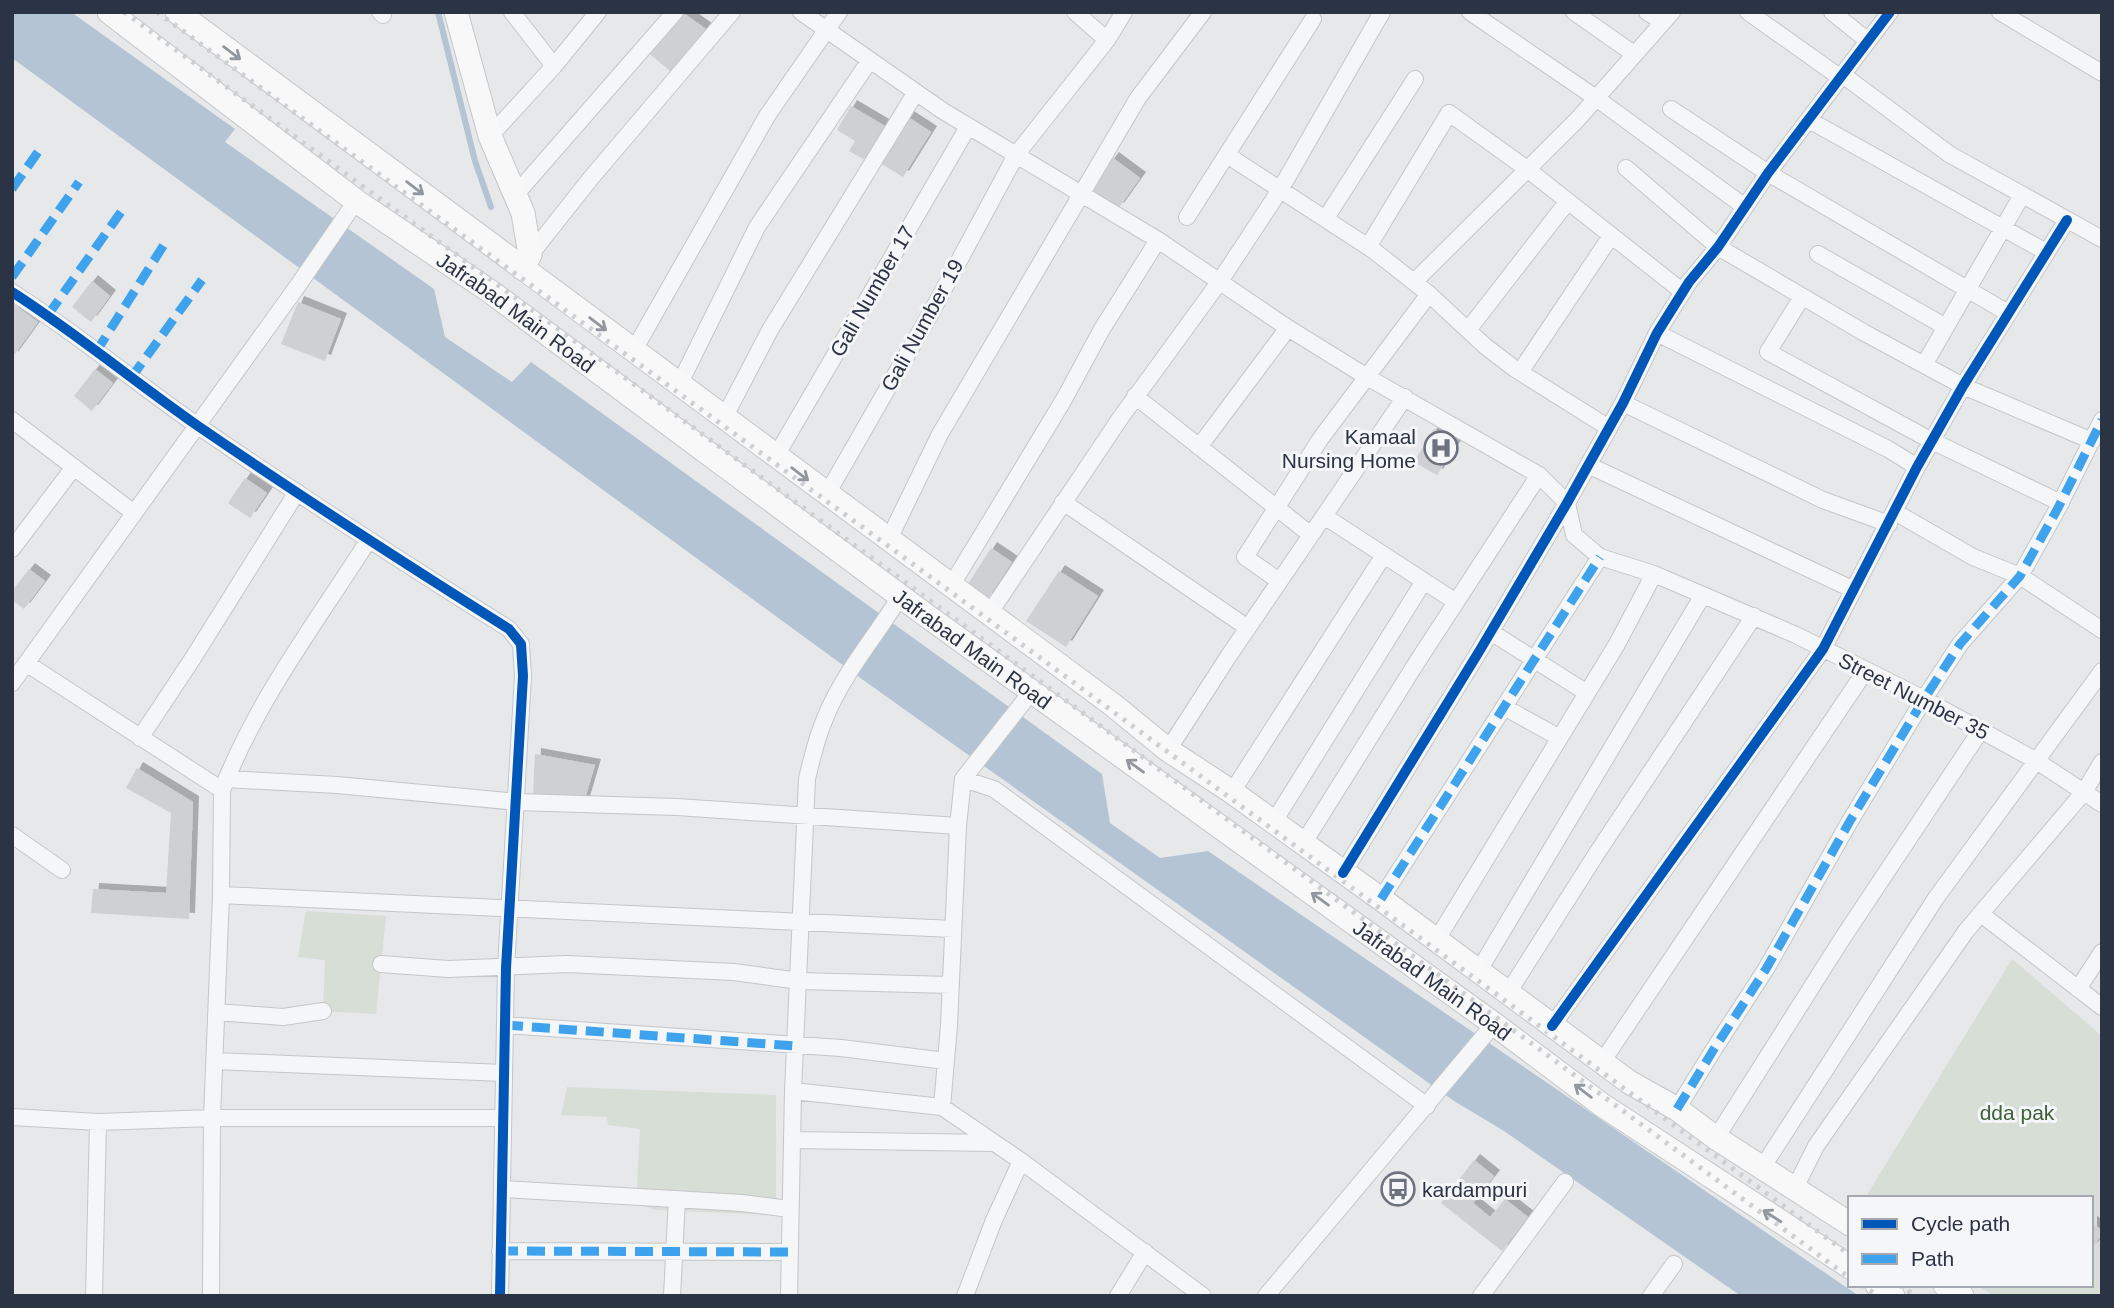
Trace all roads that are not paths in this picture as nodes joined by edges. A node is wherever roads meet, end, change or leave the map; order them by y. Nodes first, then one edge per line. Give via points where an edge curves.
1 (109, 12) edge
2 (177, 12) edge
3 (456, 12) edge
4 (512, 12) edge
5 (598, 12) edge
6 (675, 12) edge
7 (732, 12) edge
8 (801, 12) edge
9 (839, 12) edge
10 (1075, 12) edge
11 (1124, 12) edge
12 (1203, 12) edge
13 (1382, 12) edge
14 (1470, 12) edge
15 (1574, 12) edge
16 (1647, 12) edge
17 (1748, 12) edge
18 (1832, 12) edge
19 (1889, 12) edge
20 (2000, 12) edge
21 (1667, 17) edge
22 (1313, 19) dead end
23 (827, 30) junction
24 (1107, 40) junction
25 (1868, 41) junction
26 (1634, 54) junction
27 (870, 60) junction
28 (554, 66) junction
29 (2102, 73) edge
30 (1842, 77) junction
31 (1415, 79) dead end
32 (916, 92) junction
33 (1596, 98) junction
34 (1671, 109) dead end
35 (1809, 120) junction
36 (968, 127) junction
37 (490, 136) junction
38 (1227, 155) junction
39 (1016, 156) junction
40 (1626, 168) dead end
41 (1527, 169) junction
42 (1768, 173) junction
43 (1280, 190) junction
44 (516, 194) junction
45 (1082, 195) junction
46 (2022, 195) junction
47 (1567, 201) junction
48 (1745, 207) junction
49 (351, 209) junction
50 (1187, 217) dead end
51 (1326, 218) junction
52 (2067, 220) junction
53 (2004, 228) junction
54 (1611, 236) junction
55 (2102, 239) edge
56 (1158, 240) junction
57 (1368, 247) junction
58 (1718, 247) junction
59 (2046, 252) junction
60 (1818, 254) dead end
61 (526, 261) junction
62 (1220, 281) junction
63 (1414, 282) junction
64 (1967, 289) junction
65 (12, 292) edge
66 (1683, 292) junction
67 (1429, 294) junction
68 (1802, 297) junction
69 (2008, 313) junction
70 (1946, 327) junction
71 (1288, 328) junction
72 (1468, 330) junction
73 (1657, 333) junction
74 (634, 351) junction
75 (1924, 365) junction
76 (1520, 372) junction
77 (1367, 377) junction
78 (680, 385) junction
79 (1963, 386) junction
80 (1135, 397) junction
81 (1405, 397) junction
82 (1623, 403) junction
83 (724, 418) junction
84 (12, 420) edge
85 (2101, 423) edge
86 (197, 425) junction
87 (1609, 428) junction
88 (1932, 441) junction
89 (2092, 441) junction
90 (1199, 447) junction
91 (776, 456) junction
92 (1588, 465) junction
93 (74, 467) junction
94 (1917, 467) junction
95 (1539, 475) junction
96 (297, 492) junction
97 (827, 494) junction
98 (1063, 502) junction
99 (1567, 503) junction
100 (2061, 503) junction
101 (1276, 508) junction
102 (134, 513) junction
103 (1324, 516) junction
104 (1892, 518) junction
105 (1311, 535) junction
106 (888, 539) junction
107 (368, 541) junction
108 (12, 549) edge
109 (1384, 555) junction
110 (1600, 556) junction
111 (1654, 574) junction
112 (2020, 576) junction
113 (1279, 581) junction
114 (1424, 581) junction
115 (951, 586) junction
116 (1854, 590) junction
117 (1703, 595) junction
118 (897, 602) junction
119 (1456, 602) junction
120 (989, 614) junction
121 (1754, 616) junction
122 (1248, 628) junction
123 (2102, 630) edge
124 (1491, 632) junction
125 (1823, 649) junction
126 (1534, 660) junction
127 (26, 663) junction
128 (1866, 670) junction
129 (2102, 671) edge
130 (12, 682) edge
131 (1032, 691) junction
132 (1587, 693) junction
133 (1924, 699) junction
134 (1504, 707) junction
135 (1981, 730) junction
136 (140, 738) junction
137 (1560, 738) junction
138 (1168, 750) junction
139 (2035, 760) junction
140 (2102, 762) edge
141 (963, 779) junction
142 (224, 785) junction
143 (1232, 792) junction
144 (2084, 792) junction
145 (517, 802) junction
146 (2102, 804) edge
147 (806, 817) junction
148 (1273, 823) junction
149 (958, 826) junction
150 (12, 835) edge
151 (1303, 844) junction
152 (62, 870) dead end
153 (1343, 873) junction
154 (221, 895) junction
155 (1381, 899) junction
156 (511, 910) junction
157 (1981, 914) junction
158 (802, 921) junction
159 (953, 929) junction
160 (1436, 941) junction
161 (2102, 952) edge
162 (381, 964) dead end
163 (506, 968) junction
164 (1478, 972) junction
165 (799, 982) junction
166 (951, 985) junction
167 (2078, 989) junction
168 (1508, 993) junction
169 (2102, 1007) edge
170 (323, 1011) dead end
171 (217, 1012) junction
172 (1494, 1024) junction
173 (505, 1025) junction
174 (1552, 1026) junction
175 (796, 1046) junction
176 (215, 1061) junction
177 (946, 1061) junction
178 (1602, 1062) junction
179 (503, 1073) junction
180 (793, 1091) junction
181 (1427, 1106) junction
182 (942, 1107) junction
183 (1677, 1109) junction
184 (12, 1117) edge
185 (212, 1118) junction
186 (502, 1118) junction
187 (98, 1122) junction
188 (1716, 1138) junction
189 (793, 1140) junction
190 (994, 1143) junction
191 (1021, 1161) junction
192 (1762, 1168) junction
193 (1565, 1182) dead end
194 (1794, 1188) junction
195 (503, 1189) junction
196 (677, 1199) junction
197 (1826, 1208) junction
198 (790, 1209) junction
199 (1848, 1223) edge
200 (1804, 1237) junction
201 (500, 1251) junction
202 (674, 1252) junction
203 (790, 1252) junction
204 (1145, 1252) junction
205 (1674, 1264) dead end
206 (1848, 1266) edge
207 (94, 1296) edge
208 (211, 1296) edge
209 (500, 1296) edge
210 (672, 1296) edge
211 (789, 1296) edge
212 (965, 1296) edge
213 (1118, 1296) edge
214 (1203, 1296) edge
215 (1266, 1296) edge
216 (1480, 1296) edge
217 (1651, 1296) edge

1 - 49 main road, Jafrabad Main Road
2 -> 61 main road, Jafrabad Main Road
3 - 37 main road
4 - 28 street
5 - 28 street
6 - 44 street
7 - 61 street
8 - 23 street
9 - 23 street
10 - 24 street
11 - 24 street, Gali Number 19
12 - 45 street via 1138,98
13 - 43 street
14 - 33 street
15 - 26 street
16 - 21 street
17 - 30 street
18 - 25 street
19 - 25 street
20 - 29 street
21 - 26 street
22 - 38 street
23 - 27 street
23 - 74 street via 767,116
24 - 39 street, Gali Number 19
25 - 30 street
26 - 33 street
27 - 32 street
27 - 78 street via 757,227
28 - 37 street
30 - 35 street
30 - 46 street via 1950,154
31 - 51 street
32 - 36 street
32 - 83 street via 770,330
33 - 41 street
33 - 48 street
34 - 42 street
35 - 42 street
35 - 53 street
36 - 39 street
36 - 91 street, Gali Number 17
37 - 44 main road
38 - 43 street
38 - 50 street
39 - 45 street
39 - 97 street, Gali Number 19
40 - 58 street
41 - 47 street
41 - 57 street via 1449,113
41 - 63 street
42 - 48 street
42 - 64 street
43 - 51 street
43 - 62 street
44 - 61 main road via 526,228
45 - 56 street
45 - 106 street via 940,434
46 - 52 street
46 - 53 street
47 - 54 street
47 - 72 street
48 - 58 street
49 - 86 street
49 - 118 main road, Jafrabad Main Road via 491,292
51 - 57 street
52 - 55 street
52 - 59 street
53 - 59 street
53 - 64 street
54 - 66 street
54 - 76 street
56 - 62 street
56 - 115 street
57 - 63 street
58 - 66 street
58 - 68 street
59 - 69 street
60 - 70 street
61 -> 74 main road, Jafrabad Main Road
62 - 71 street
62 - 80 street
63 - 67 street
64 - 69 street
64 - 70 street
65 - 86 street
66 - 73 street
67 - 72 street
67 - 77 street
68 - 75 street
68 - 88 street via 1768,352
69 - 79 street
70 - 75 street
71 - 77 street
71 - 90 street
72 - 76 street
73 - 82 street
73 - 94 street
74 - 78 main road, Jafrabad Main Road
75 - 79 street
76 - 87 street
77 - 81 street
77 - 101 street
78 - 83 main road, Jafrabad Main Road
79 - 88 street
79 - 89 street
80 - 90 street
80 - 98 street
81 - 95 street
81 - 103 street
82 - 87 street
82 - 104 street via 1823,500
83 - 91 main road, Jafrabad Main Road
84 - 93 street
85 - 89 street
86 - 96 street
86 - 102 street
87 - 92 street
88 - 94 street
88 - 100 street
89 - 100 street
90 - 101 street
91 -> 97 main road, Jafrabad Main Road
92 - 99 street
92 - 116 street
93 - 102 street
93 - 108 street
94 - 104 street
95 - 99 street
95 - 119 street
96 - 107 street
96 - 136 street
97 - 106 main road, Jafrabad Main Road
98 - 120 street
98 - 122 street
99 - 110 street via 1574,535
99 - 124 street
100 - 112 street
101 - 105 street
101 - 113 street via 1245,556
102 - 127 street
103 - 105 street
103 - 109 street
104 - 112 street
104 - 116 street
105 - 113 street
106 - 115 main road, Jafrabad Main Road
107 - 142 street via 274,688 237,752
107 - 145 street via 509,629 521,644
109 - 114 street
109 - 143 street
110 - 111 street, Street Number 35
110 - 126 street
111 - 117 street, Street Number 35
111 - 132 street
112 - 123 street
112 - 133 street via 1960,644
113 - 122 street
114 - 119 street
114 - 148 street
115 - 120 main road, Jafrabad Main Road
116 - 125 street
117 - 121 street, Street Number 35
117 - 164 street
118 - 131 main road, Jafrabad Main Road
118 - 147 street via 826,714 807,779
119 - 151 street
120 - 138 main road, Jafrabad Main Road
121 - 125 street, Street Number 35
121 - 168 street
122 - 138 street
124 - 126 street
124 - 153 street
125 - 128 street, Street Number 35
125 - 174 street
126 - 132 street
126 - 134 street
127 - 130 street
127 - 136 street
128 - 133 street, Street Number 35
128 - 178 street
129 - 139 street
131 - 141 street
172 -> 131 main road, Jafrabad Main Road
132 - 137 street
133 - 135 street, Street Number 35
133 - 183 street via 1766,969
134 - 137 street
134 - 155 street
135 - 139 street, Street Number 35
135 - 188 street
136 - 142 street
137 - 160 street
138 - 143 main road, Jafrabad Main Road
139 - 144 street, Street Number 35
139 - 192 street via 1936,898
140 - 144 street
141 - 149 street
141 - 181 street via 994,789
142 - 145 street via 337,785
142 - 154 street
143 - 148 main road, Jafrabad Main Road
144 - 146 street, Street Number 35
144 - 157 street
145 - 147 street
145 - 156 street
147 - 149 street
147 - 158 street
148 - 151 main road, Jafrabad Main Road
149 - 159 street
150 - 152 street
151 - 153 main road, Jafrabad Main Road
153 - 155 main road, Jafrabad Main Road
154 - 156 street
154 - 171 street
155 - 160 main road, Jafrabad Main Road
156 - 158 street
156 - 163 street
157 - 167 street
157 - 194 street via 1816,1146
158 - 159 street
158 - 165 street
159 - 166 street
160 - 164 main road, Jafrabad Main Road
161 - 167 street
162 - 163 street
163 - 165 street via 567,964 645,967 734,972
163 - 173 street
164 - 168 main road, Jafrabad Main Road
165 - 166 street
165 - 175 street
166 - 177 street
167 - 169 street
168 - 174 main road, Jafrabad Main Road
170 - 171 street via 283,1017
171 - 176 street
172 - 181 street
200 -> 172 main road, Jafrabad Main Road via 1602,1105
173 - 175 street
173 - 179 street
174 - 178 main road, Jafrabad Main Road
175 - 177 street
175 - 180 street
176 - 179 street
176 - 185 street
177 - 182 street
178 - 183 main road, Jafrabad Main Road
179 - 186 street
180 - 182 street
180 - 189 street
181 - 215 street
182 - 190 street
183 - 188 main road, Jafrabad Main Road
184 - 187 street
185 - 186 street
185 - 187 street
185 - 208 street
186 - 195 street
187 - 207 street
188 - 192 main road, Jafrabad Main Road
189 - 190 street
189 - 198 street
190 - 191 street
191 - 204 street
191 - 212 street
192 - 194 main road, Jafrabad Main Road
193 - 216 street
194 - 197 main road, Jafrabad Main Road
195 - 196 street
195 - 201 street
196 - 198 street
196 - 202 street
197 - 199 main road, Jafrabad Main Road
197 - 200 main road
198 - 203 street
200 - 206 main road, Jafrabad Main Road
201 - 202 street
201 - 209 street
202 - 203 street
202 - 210 street
203 - 211 street
204 - 213 street
204 - 214 street
205 - 217 street

